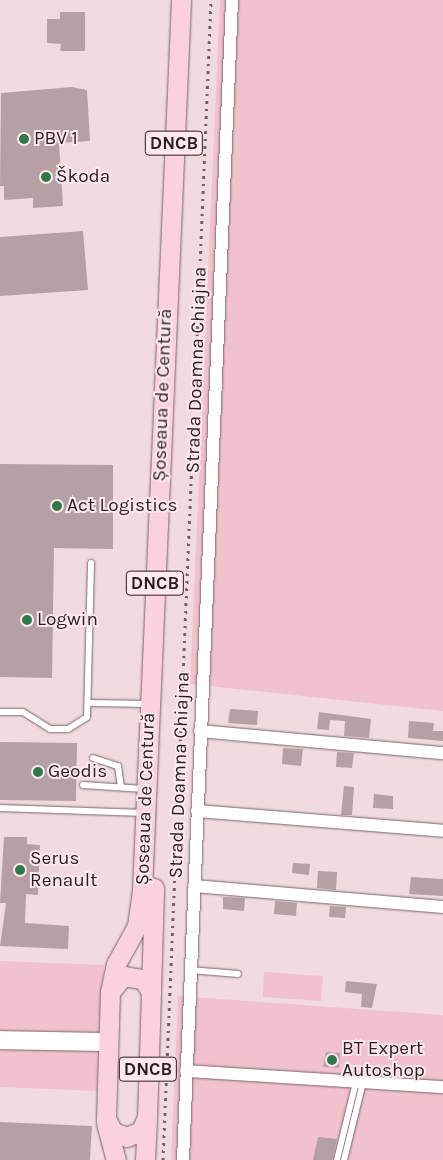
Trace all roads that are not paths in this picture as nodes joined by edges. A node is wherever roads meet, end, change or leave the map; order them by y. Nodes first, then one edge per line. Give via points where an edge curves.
1 (181, 0) edge
2 (192, 0) edge
3 (232, 0) edge
4 (91, 563) dead end
5 (90, 703) junction
6 (150, 704) junction
7 (0, 712) edge
8 (200, 731) junction
9 (443, 753) edge
10 (93, 758) dead end
11 (83, 785) dead end
12 (121, 787) junction
13 (147, 789) junction
14 (0, 808) edge
15 (197, 811) junction
16 (146, 813) junction
17 (443, 831) edge
18 (194, 886) junction
19 (443, 907) edge
20 (190, 970) junction
21 (238, 974) dead end
22 (110, 992) junction
23 (151, 992) junction
24 (0, 1040) edge
25 (108, 1042) junction
26 (186, 1071) junction
27 (360, 1082) junction
28 (443, 1087) edge
29 (147, 1117) junction
30 (106, 1119) junction
31 (116, 1160) edge
32 (145, 1160) edge
33 (183, 1160) edge
34 (337, 1160) edge
35 (344, 1160) edge

1 - 6 main road, Șoseaua de Centură / DNCB
2 - 23 main road, Șoseaua de Centură / DNCB
3 - 8 street, Strada Doamna Chiajna
4 - 5 lane
5 - 6 lane
5 - 7 lane via 87,717 68,729 50,729 23,712
6 - 13 main road, Șoseaua de Centură / DNCB
8 - 9 street
8 - 15 street, Strada Doamna Chiajna
10 - 12 lane via 118,766
11 - 12 lane
12 - 13 lane
13 - 16 main road, Șoseaua de Centură / DNCB
14 - 16 lane
15 - 17 street
15 - 18 street, Strada Doamna Chiajna
16 - 22 main road, Șoseaua de Centură / DNCB via 140,916 115,966
18 - 19 street
18 - 20 street, Strada Doamna Chiajna
20 - 21 lane
20 - 26 street, Strada Doamna Chiajna
22 - 23 main road via 117,980 130,975 143,979
22 - 25 main road, DNCB
23 - 29 main road, DNCB
24 - 25 street
25 - 30 main road, DNCB
26 - 27 street
26 - 33 street, Strada Doamna Chiajna
27 - 28 street
27 - 34 lane
27 - 35 lane
29 - 30 main road via 141,1131 127,1137 113,1132
29 - 32 main road, DNCB
30 - 31 main road, DNCB

